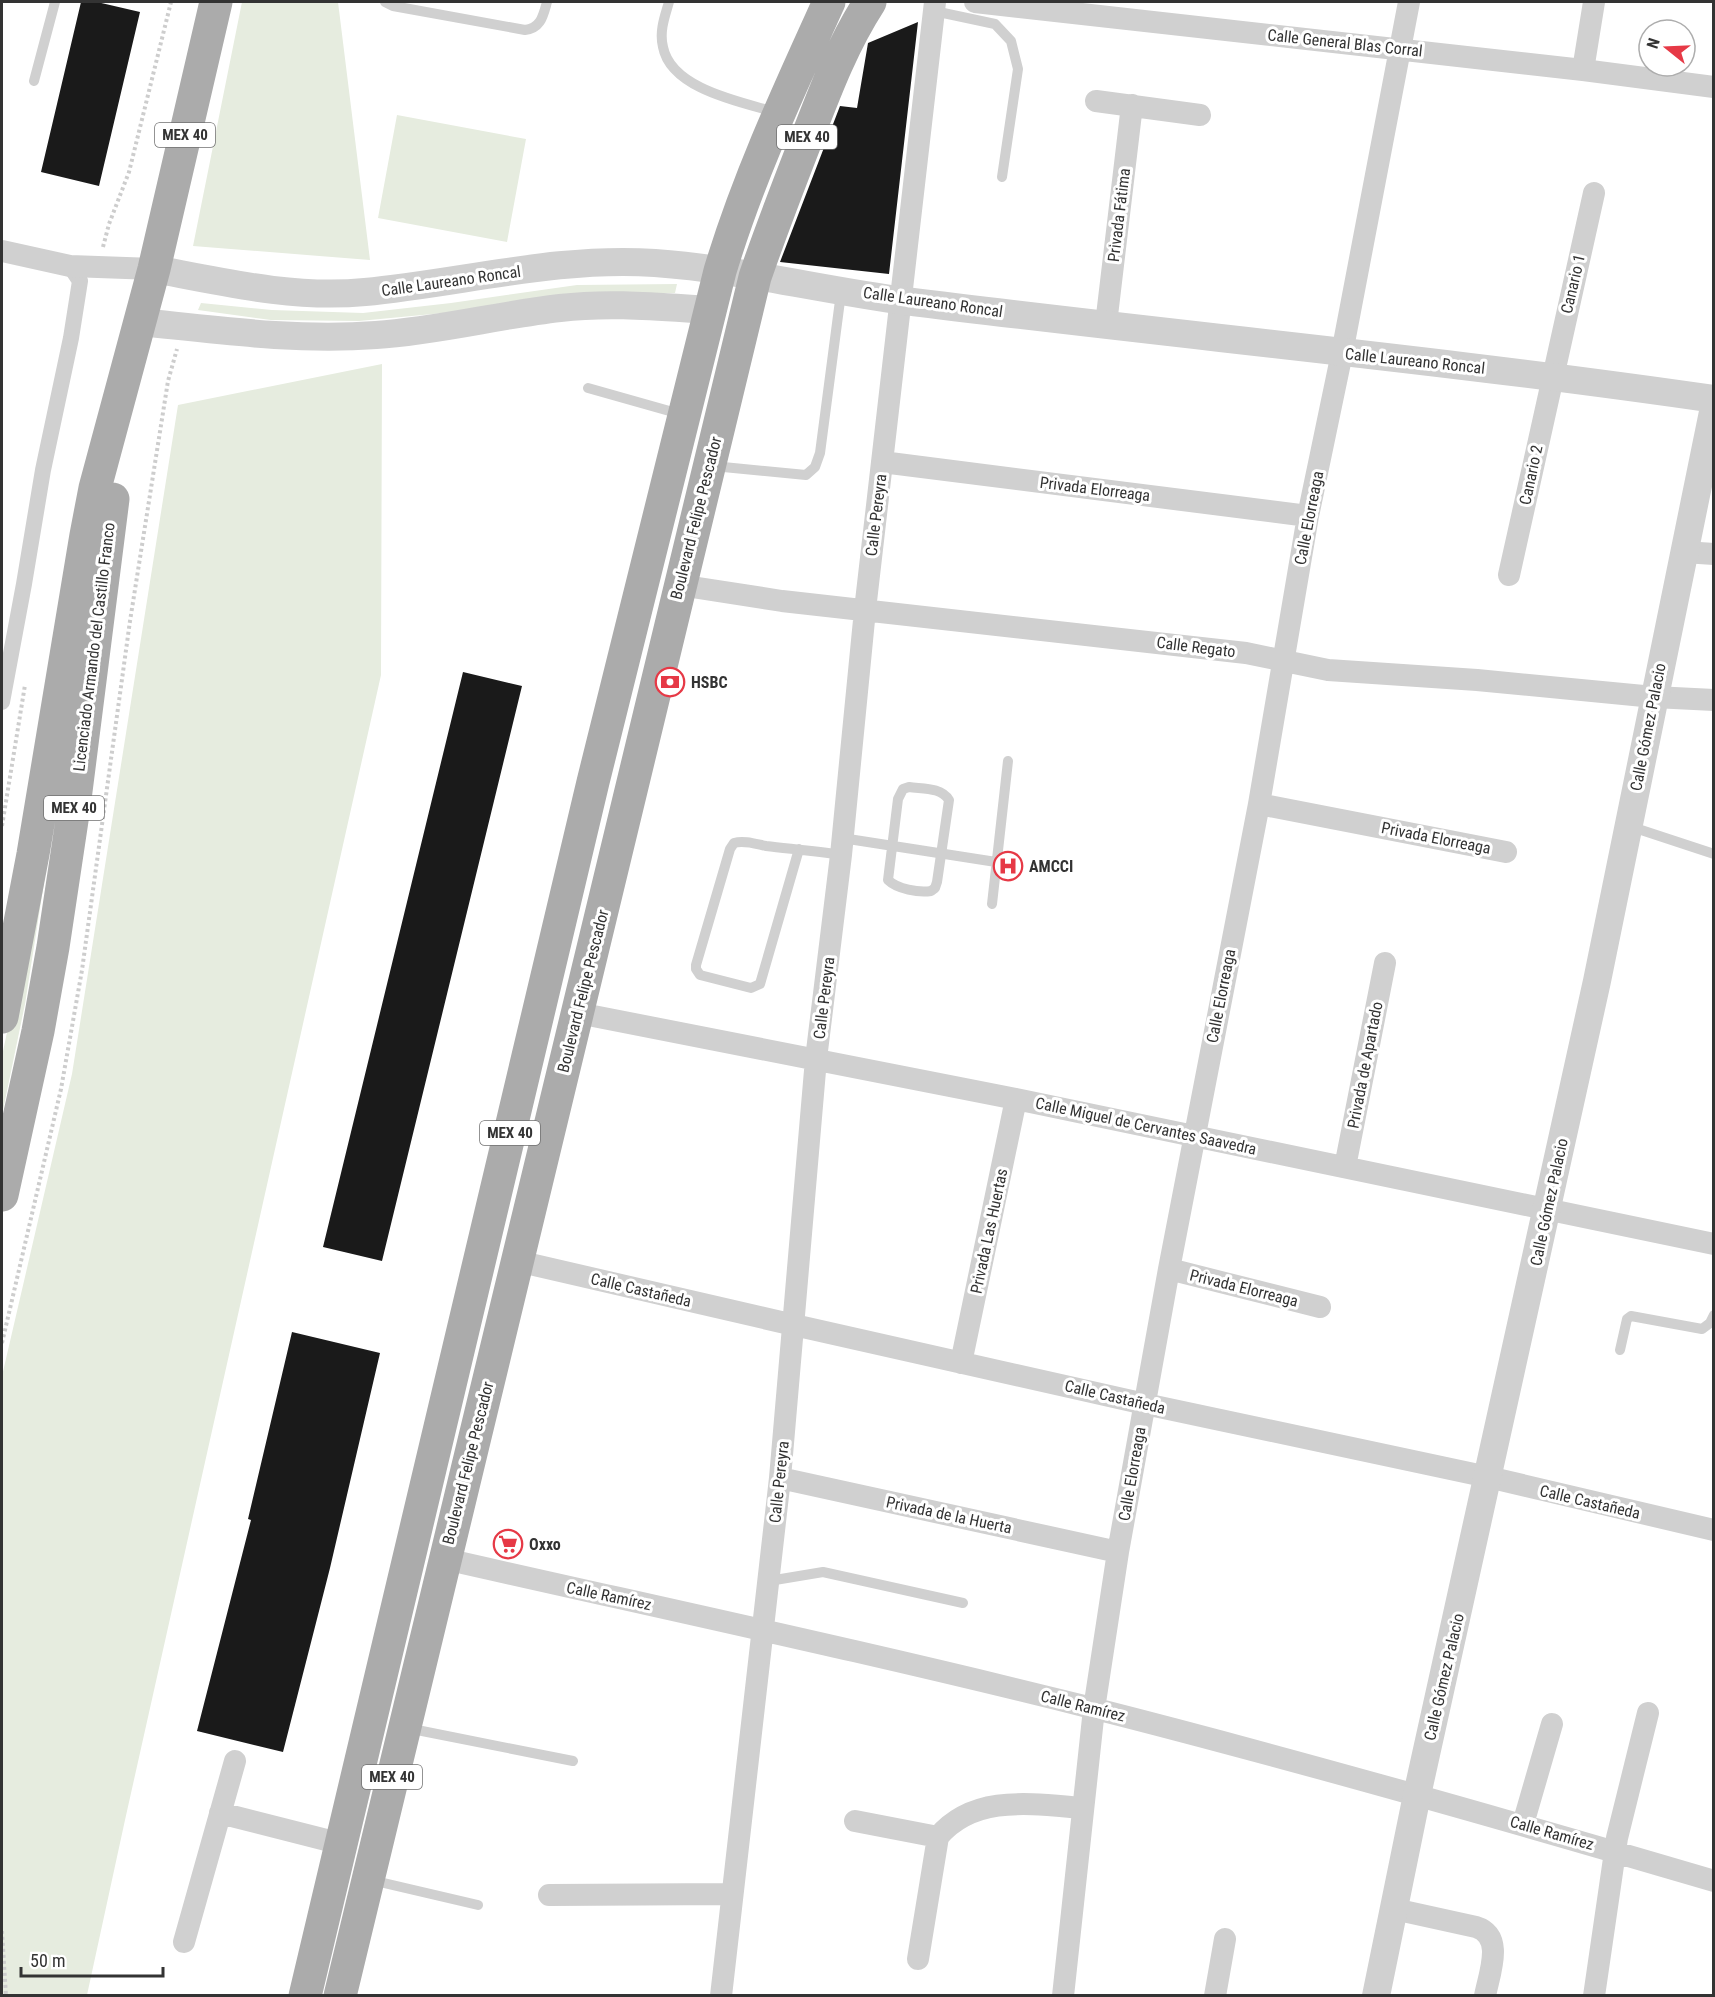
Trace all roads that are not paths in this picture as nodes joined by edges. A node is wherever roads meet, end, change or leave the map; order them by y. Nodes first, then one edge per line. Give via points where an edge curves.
1 (55, 2) edge
2 (216, 2) edge
3 (385, 2) edge
4 (547, 2) edge
5 (669, 2) edge
6 (829, 2) edge
7 (870, 2) edge
8 (975, 2) edge
9 (1408, 2) edge
10 (1594, 2) edge
11 (934, 6) edge
12 (1399, 49) junction
13 (1583, 70) junction
14 (34, 81) dead end
15 (1713, 87) edge
16 (1096, 101) dead end
17 (1132, 105) junction
18 (778, 113) junction
19 (1200, 115) dead end
20 (1002, 177) dead end
21 (1594, 193) dead end
22 (2, 252) edge
23 (70, 266) junction
24 (153, 269) junction
25 (720, 271) junction
26 (755, 277) junction
27 (842, 290) junction
28 (901, 300) junction
29 (710, 310) junction
30 (140, 322) junction
31 (1106, 324) junction
32 (1342, 353) junction
33 (1552, 376) junction
34 (588, 388) dead end
35 (1713, 399) edge
36 (1713, 407) edge
37 (684, 414) junction
38 (115, 416) junction
39 (882, 462) junction
40 (709, 465) junction
41 (1308, 516) junction
42 (1684, 552) junction
43 (1713, 554) edge
44 (1509, 575) dead end
45 (679, 585) junction
46 (865, 610) junction
47 (1283, 660) junction
48 (1654, 697) junction
49 (1713, 700) edge
50 (2, 702) edge
51 (1008, 761) dead end
52 (1259, 804) junction
53 (1629, 826) junction
54 (891, 846) junction
55 (842, 847) junction
56 (799, 849) junction
57 (1506, 852) dead end
58 (942, 854) junction
59 (1713, 854) edge
60 (996, 862) junction
61 (992, 904) dead end
62 (1385, 963) dead end
63 (578, 1013) junction
64 (2, 1017) edge
65 (816, 1059) junction
66 (1016, 1099) junction
67 (1194, 1135) junction
68 (1345, 1167) junction
69 (2, 1195) edge
70 (1548, 1210) junction
71 (1713, 1244) edge
72 (517, 1261) junction
73 (1169, 1269) junction
74 (1320, 1307) dead end
75 (1713, 1315) edge
76 (794, 1325) junction
77 (1620, 1350) dead end
78 (961, 1363) junction
79 (1145, 1404) junction
80 (780, 1478) junction
81 (1488, 1478) junction
82 (415, 1529) junction
83 (1713, 1530) edge
84 (1118, 1552) junction
85 (445, 1559) junction
86 (768, 1581) junction
87 (963, 1603) dead end
88 (763, 1629) junction
89 (1094, 1709) junction
90 (1648, 1713) dead end
91 (1551, 1724) dead end
92 (404, 1727) junction
93 (235, 1761) dead end
94 (573, 1761) dead end
95 (1417, 1796) junction
96 (1083, 1808) junction
97 (220, 1813) junction
98 (855, 1821) dead end
99 (1522, 1824) junction
100 (938, 1837) junction
101 (342, 1844) junction
102 (1615, 1852) junction
103 (368, 1879) junction
104 (1713, 1881) edge
105 (732, 1894) junction
106 (549, 1895) dead end
107 (478, 1905) dead end
108 (1394, 1909) junction
109 (1225, 1939) dead end
110 (184, 1942) dead end
111 (918, 1959) dead end
112 (305, 1995) edge
113 (340, 1995) edge
114 (721, 1995) edge
115 (1063, 1995) edge
116 (1215, 1995) edge
117 (1376, 1995) edge
118 (1485, 1995) edge
119 (1594, 1995) edge

1 - 14 lane
2 - 24 main road, Licenciado Armando del Castillo Franco / MEX 40
3 - 4 lane via 525,30 540,22
5 - 18 lane via 662,28 663,48 682,75 707,92
6 - 18 main road, MEX 40
7 - 26 main road, Boulevard Felipe Pescador / MEX 40 via 829,82
8 - 12 street, Calle General Blas Corral
9 - 12 street, Calle Elorreaga
10 - 13 street
11 - 20 lane via 995,24 1011,41 1018,69
11 - 28 street, Calle Pereyra
12 - 13 street, Calle General Blas Corral
12 - 32 street, Calle Elorreaga
13 - 15 street, Calle General Blas Corral
16 - 17 street
17 - 19 street
17 - 31 street, Privada Fátima
18 - 25 main road, MEX 40
21 - 33 street, Canario 1
22 - 23 street
23 - 24 street
23 - 50 street via 80,281
24 - 25 street, Calle Laureano Roncal via 266,289 334,294 603,262 660,263
24 - 30 main road, Licenciado Armando del Castillo Franco / MEX 40
25 - 26 street, Calle Laureano Roncal
25 - 29 main road, MEX 40
26 - 27 street, Calle Laureano Roncal
26 - 40 main road, Boulevard Felipe Pescador / MEX 40
27 - 28 street, Calle Laureano Roncal
27 - 40 lane via 815,467 806,475
28 - 31 street, Calle Laureano Roncal
28 - 39 street, Calle Pereyra
29 - 30 street via 592,305 415,332 337,337 260,335
29 - 37 main road, MEX 40
30 - 38 main road, Licenciado Armando del Castillo Franco / MEX 40
31 - 32 street, Calle Laureano Roncal
32 - 33 street, Calle Laureano Roncal
32 - 41 street, Calle Elorreaga
33 - 35 street, Calle Laureano Roncal
33 - 44 street, Canario 2
34 - 37 lane
36 - 42 street, Calle Gómez Palacio
37 - 82 main road, MEX 40
38 - 64 main road, Licenciado Armando del Castillo Franco via 86,535
38 - 69 main road, Licenciado Armando del Castillo Franco / MEX 40 via 117,448 112,507 62,889 38,1031
39 - 41 street, Privada Elorreaga
39 - 46 street, Calle Pereyra
40 - 45 main road, Boulevard Felipe Pescador / MEX 40
41 - 47 street, Calle Elorreaga
42 - 43 street
42 - 48 street, Calle Gómez Palacio
45 - 46 street, Calle Regato
45 - 63 main road, Boulevard Felipe Pescador / MEX 40
46 - 47 street, Calle Regato
46 - 55 street, Calle Pereyra
47 - 48 street, Calle Regato via 1353,673
47 - 52 street, Calle Elorreaga
48 - 49 street, Calle Regato
48 - 53 street, Calle Gómez Palacio
51 - 60 lane
52 - 57 street, Privada Elorreaga
52 - 67 street, Calle Elorreaga
53 - 59 lane
53 - 70 street, Calle Gómez Palacio
54 - 55 lane
54 - 58 lane
54 - 58 lane via 888,880 927,892 935,888
54 - 58 lane via 903,789 939,791 949,800
55 - 56 lane
55 - 65 street, Calle Pereyra
56 - 56 lane via 740,842 732,846 696,964 700,975 751,988 760,984
58 - 60 lane
60 - 61 lane
62 - 68 street, Privada de Apartado
63 - 65 street, Calle Miguel de Cervantes Saavedra
63 - 72 main road, Boulevard Felipe Pescador / MEX 40
65 - 66 street, Calle Miguel de Cervantes Saavedra
65 - 76 street, Calle Pereyra
66 - 67 street, Calle Miguel de Cervantes Saavedra
66 - 78 street, Privada Las Huertas
67 - 68 street, Calle Miguel de Cervantes Saavedra
67 - 73 street, Calle Elorreaga
68 - 70 street, Calle Miguel de Cervantes Saavedra
70 - 71 street, Calle Miguel de Cervantes Saavedra
70 - 81 street, Calle Gómez Palacio
72 - 76 street, Calle Castañeda
72 - 85 main road, Boulevard Felipe Pescador / MEX 40
73 - 74 street, Privada Elorreaga
73 - 79 street, Calle Elorreaga
75 - 77 lane via 1702,1329 1631,1316
76 - 78 street, Calle Castañeda
76 - 80 street, Calle Pereyra
78 - 79 street, Calle Castañeda
79 - 81 street, Calle Castañeda
79 - 84 street, Calle Elorreaga
80 - 84 street, Privada de la Huerta
80 - 86 street, Calle Pereyra
81 - 83 street, Calle Castañeda
81 - 95 street, Calle Gómez Palacio
82 - 85 main road via 427,1550
82 - 101 main road, MEX 40
84 - 89 street, Calle Elorreaga
85 - 88 street, Calle Ramírez
85 - 92 main road, Boulevard Felipe Pescador / MEX 40
86 - 87 lane via 823,1572
86 - 88 street, Calle Pereyra
88 - 89 street, Calle Ramírez
88 - 105 street, Calle Pereyra
89 - 95 street, Calle Ramírez
89 - 96 street, Calle Elorreaga
90 - 102 street
91 - 99 street
92 - 94 lane
92 - 103 main road, Boulevard Felipe Pescador / MEX 40
93 - 97 street
95 - 99 street, Calle Ramírez
95 - 108 street, Calle Gómez Palacio
96 - 100 street via 1000,1804 963,1816
96 - 115 street, Calle Elorreaga
97 - 101 street
97 - 110 street
98 - 100 street
99 - 102 street, Calle Ramírez
100 - 111 street
101 - 112 main road, MEX 40
102 - 104 street, Calle Ramírez
102 - 119 street
103 - 107 lane
103 - 113 main road, Boulevard Felipe Pescador / MEX 40
105 - 106 street
105 - 114 street, Calle Pereyra
108 - 117 street, Calle Gómez Palacio
108 - 118 street via 1484,1929 1490,1934 1493,1951
109 - 116 street

